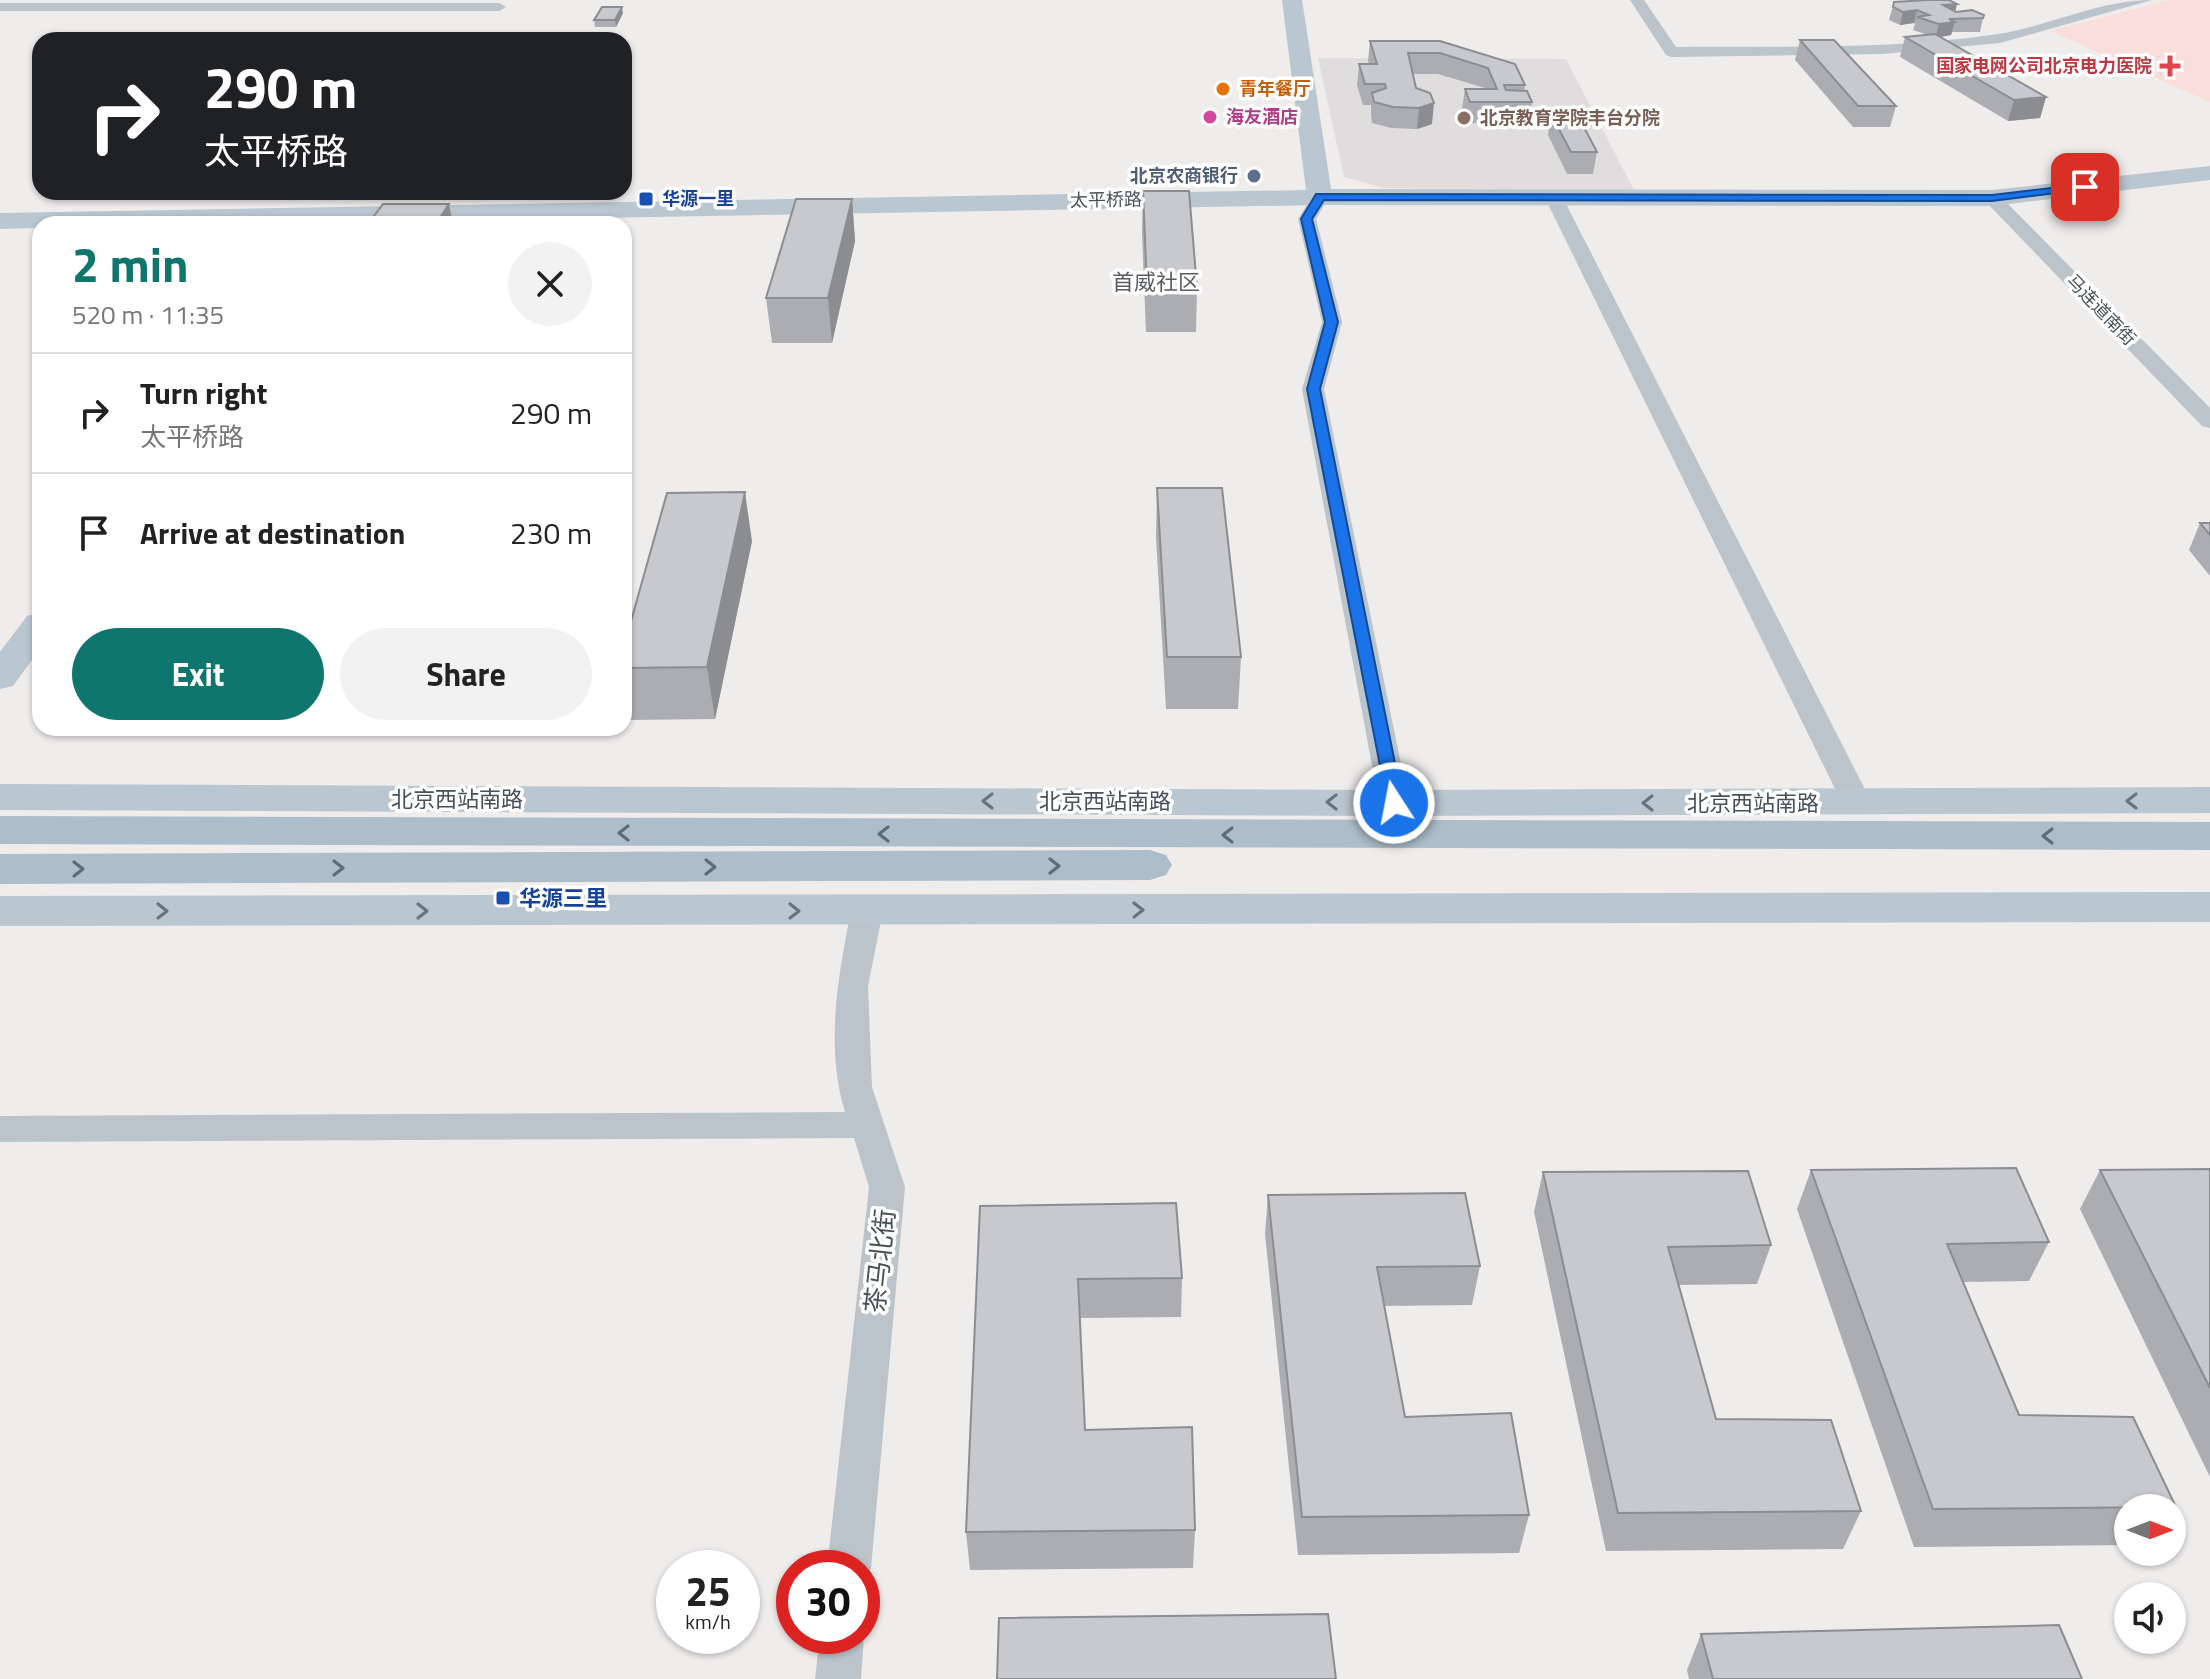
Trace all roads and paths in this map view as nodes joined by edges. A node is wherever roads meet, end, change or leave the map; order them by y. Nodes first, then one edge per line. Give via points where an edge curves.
1 (1292, 0) edge
2 (1637, 0) edge
3 (2145, 0) edge
4 (0, 7) edge
5 (499, 7) dead end
6 (2210, 173) edge
7 (1320, 197) junction
8 (1554, 198) junction
9 (1992, 198) junction
10 (470, 216) edge
11 (0, 221) edge
12 (32, 221) edge
13 (2210, 421) edge
14 (32, 635) edge
15 (0, 678) edge
16 (0, 797) edge
17 (2210, 800) edge
18 (1394, 803) junction
19 (1857, 803) junction
20 (0, 830) edge
21 (2210, 836) edge
22 (2210, 864) edge
23 (0, 869) edge
24 (2210, 907) edge
25 (0, 911) edge
26 (867, 911) junction
27 (864, 1125) junction
28 (0, 1129) edge
29 (851, 1550) edge
30 (840, 1654) edge
31 (838, 1679) edge

1 - 7 street
2 - 3 street via 1671,52 1882,49 2000,38
4 - 5 street
6 - 9 street, 太平桥路
7 - 8 street, 太平桥路
7 - 10 street, 太平桥路
7 - 18 street via 1307,219 1332,322 1313,389
8 - 9 street, 太平桥路
8 - 19 street
9 - 13 street, 马连道南街
11 - 12 street, 太平桥路
14 - 15 street
18 -> 16 street, 北京西站南路
17 -> 19 street, 北京西站南路
19 -> 18 street, 北京西站南路
21 -> 20 main road, 北京西站南路
23 -> 22 main road
26 -> 24 street
25 -> 26 street
26 - 27 street, 茶马北街 via 852,986 855,1087
27 - 28 street
27 - 29 street, 茶马北街 via 887,1187
30 - 31 street

